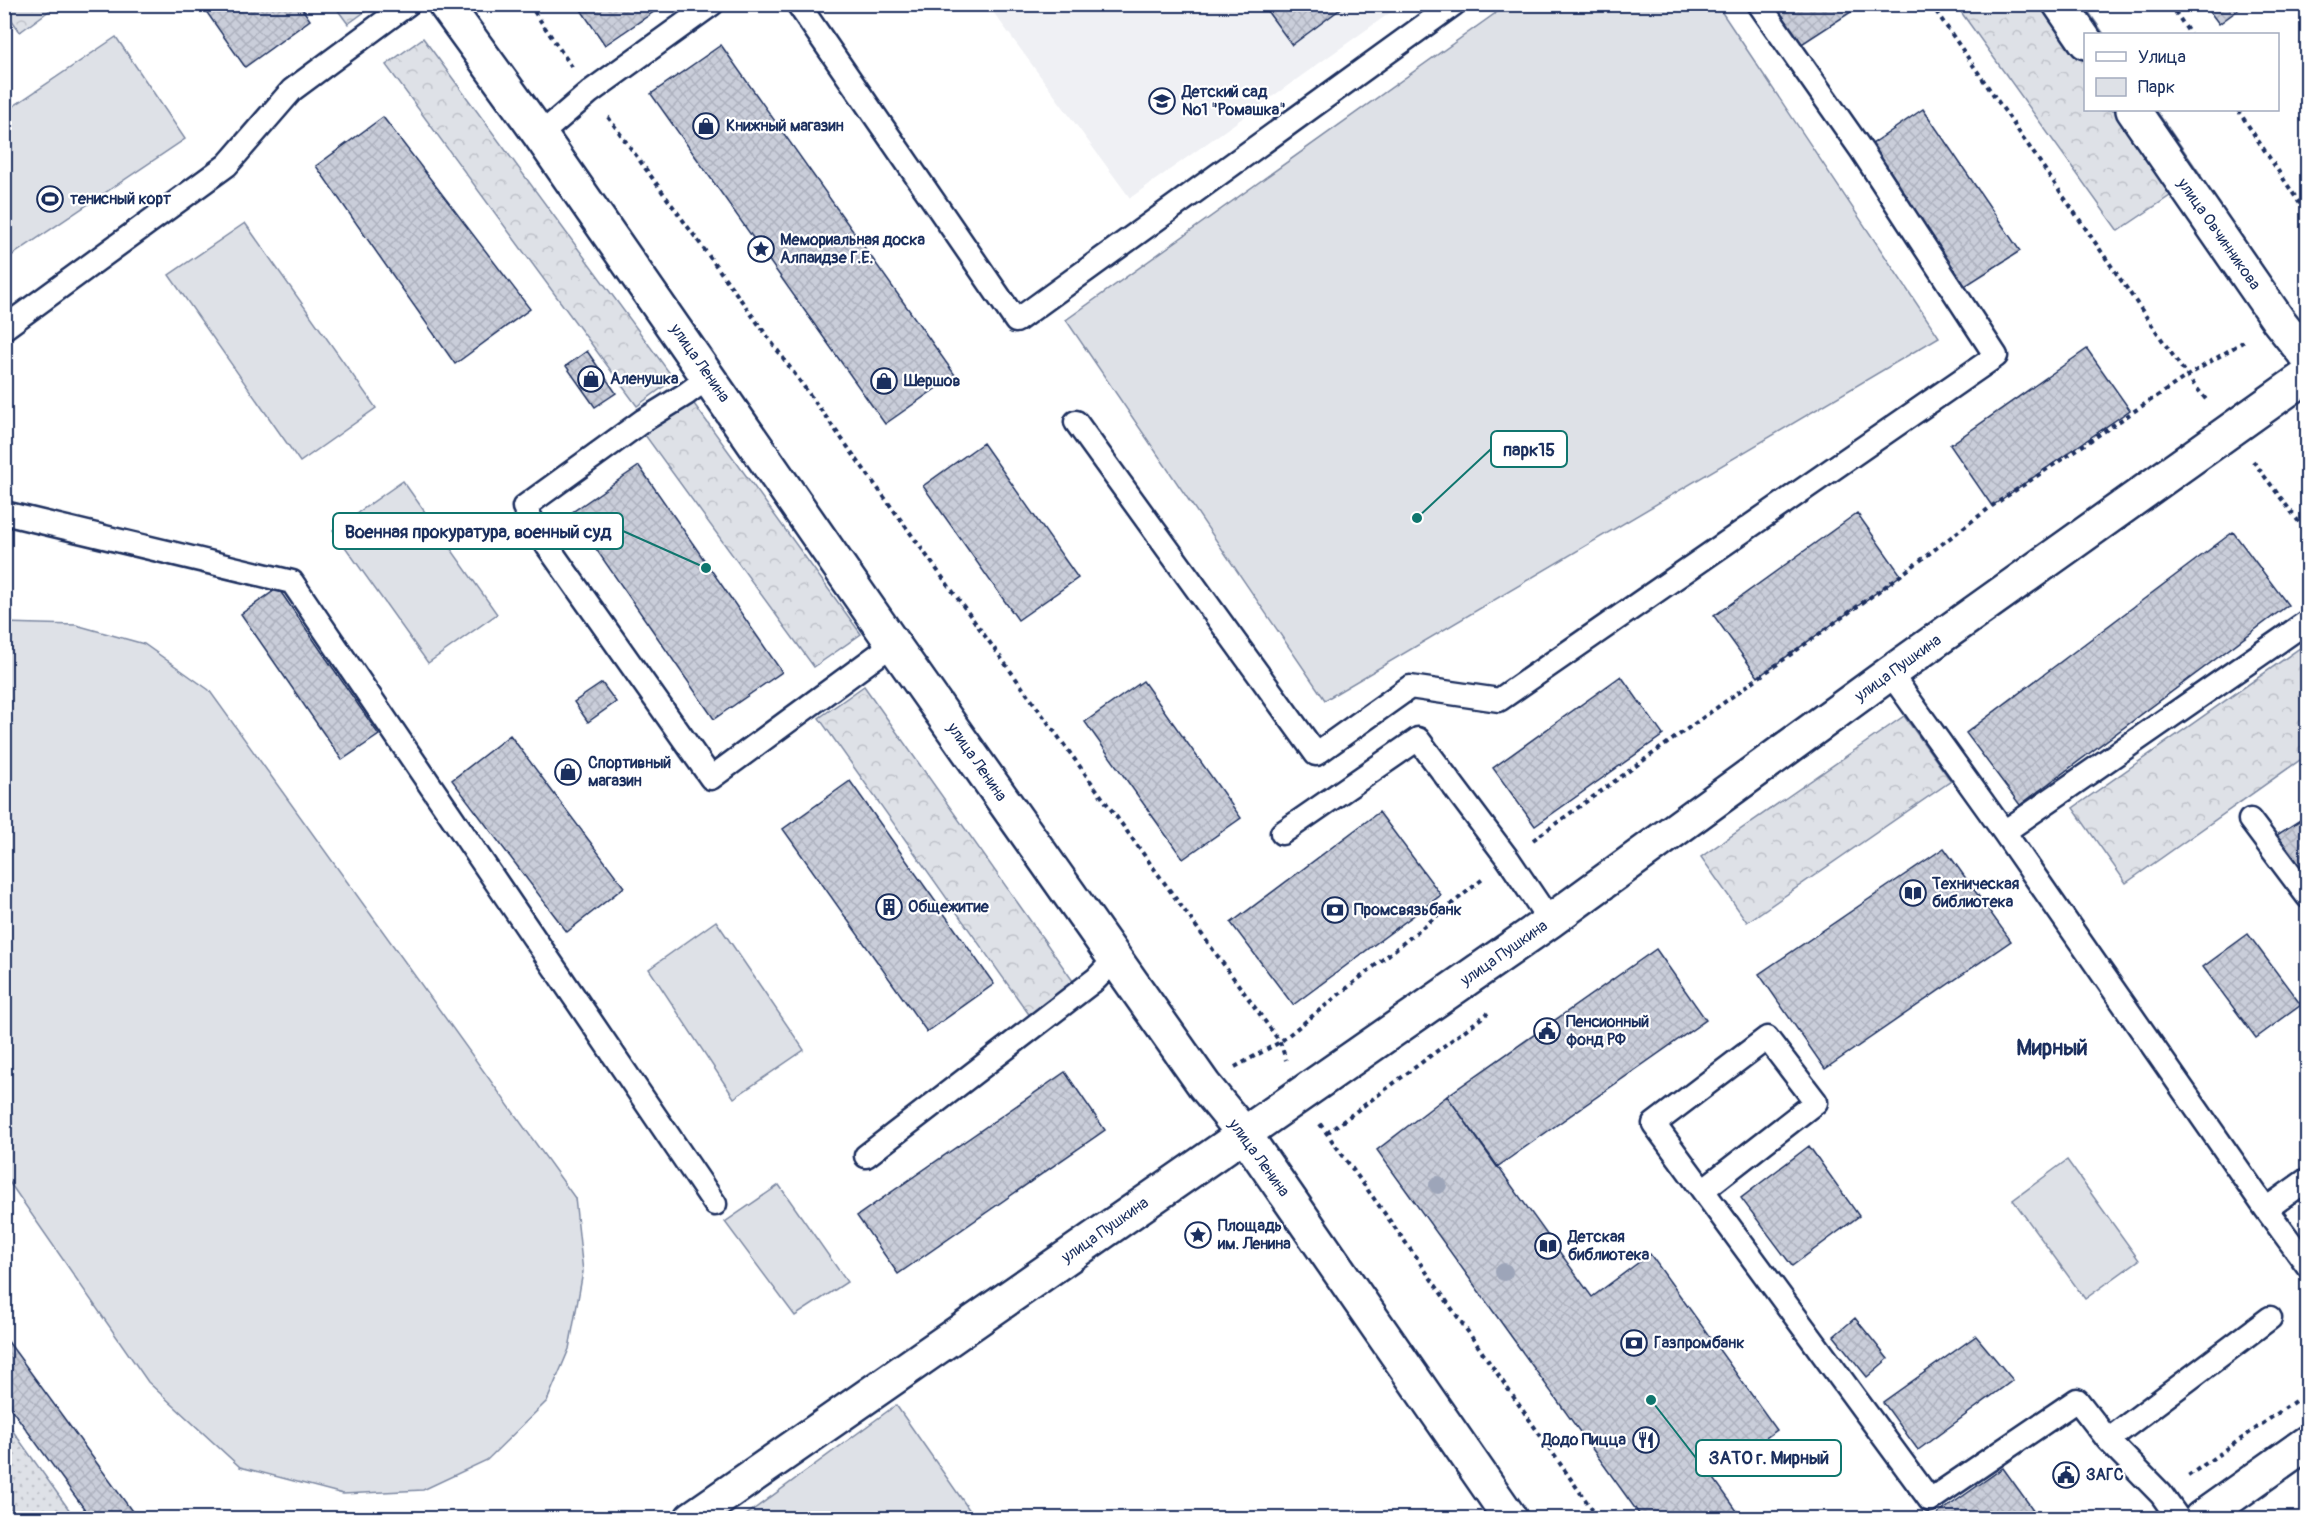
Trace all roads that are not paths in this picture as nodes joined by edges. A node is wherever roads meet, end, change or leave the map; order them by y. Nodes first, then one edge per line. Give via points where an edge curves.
1 (408, 4) edge
2 (445, 4) edge
3 (712, 4) edge
4 (798, 4) edge
5 (1454, 4) edge
6 (1759, 4) edge
7 (2060, 4) edge
8 (2084, 40) edge
9 (2134, 111) edge
10 (540, 135) junction
11 (4, 328) edge
12 (2307, 358) edge
13 (2307, 375) edge
14 (709, 377) junction
15 (1076, 422) dead end
16 (4, 513) edge
17 (2307, 621) edge
18 (893, 644) junction
19 (1890, 673) junction
20 (2250, 820) dead end
21 (2004, 832) junction
22 (1282, 833) dead end
23 (2307, 897) edge
24 (1550, 921) junction
25 (1116, 958) junction
26 (1245, 1135) junction
27 (866, 1156) dead end
28 (2307, 1179) edge
29 (1703, 1190) junction
30 (715, 1204) dead end
31 (2266, 1209) junction
32 (2307, 1266) edge
33 (2270, 1318) dead end
34 (2108, 1440) junction
35 (2307, 1442) edge
36 (692, 1518) edge
37 (1510, 1518) edge
38 (2178, 1518) edge
39 (2201, 1518) edge

1 - 11 lane via 292,90 227,165
2 - 10 street, улица Ленина
3 - 10 lane via 590,92
4 - 5 lane via 1016,321
6 - 15 lane via 1862,151 1996,356 1499,700 1410,687 1316,754
7 - 8 street
9 - 12 street, улица Овчинникова
10 - 14 street, улица Ленина
13 - 19 street, улица Пушкина
14 - 18 street, улица Ленина
14 - 18 lane via 524,507 548,547 711,778
16 - 30 lane via 292,582
17 - 21 lane
18 - 25 street, улица Ленина
19 - 21 lane
19 - 24 street, улица Пушкина
20 - 23 lane
21 - 31 lane
22 - 24 lane via 1418,739
24 - 26 street, улица Пушкина
25 - 26 street, улица Ленина via 1204,1085
25 - 27 lane via 1096,979
26 - 36 street, улица Пушкина
26 - 37 street, улица Ленина
28 - 31 lane
29 - 29 lane via 1816,1102 1767,1038 1654,1124
29 - 34 lane via 1930,1500 2077,1400
31 - 32 lane
33 - 34 lane
34 - 38 lane via 2161,1494
35 - 39 street

